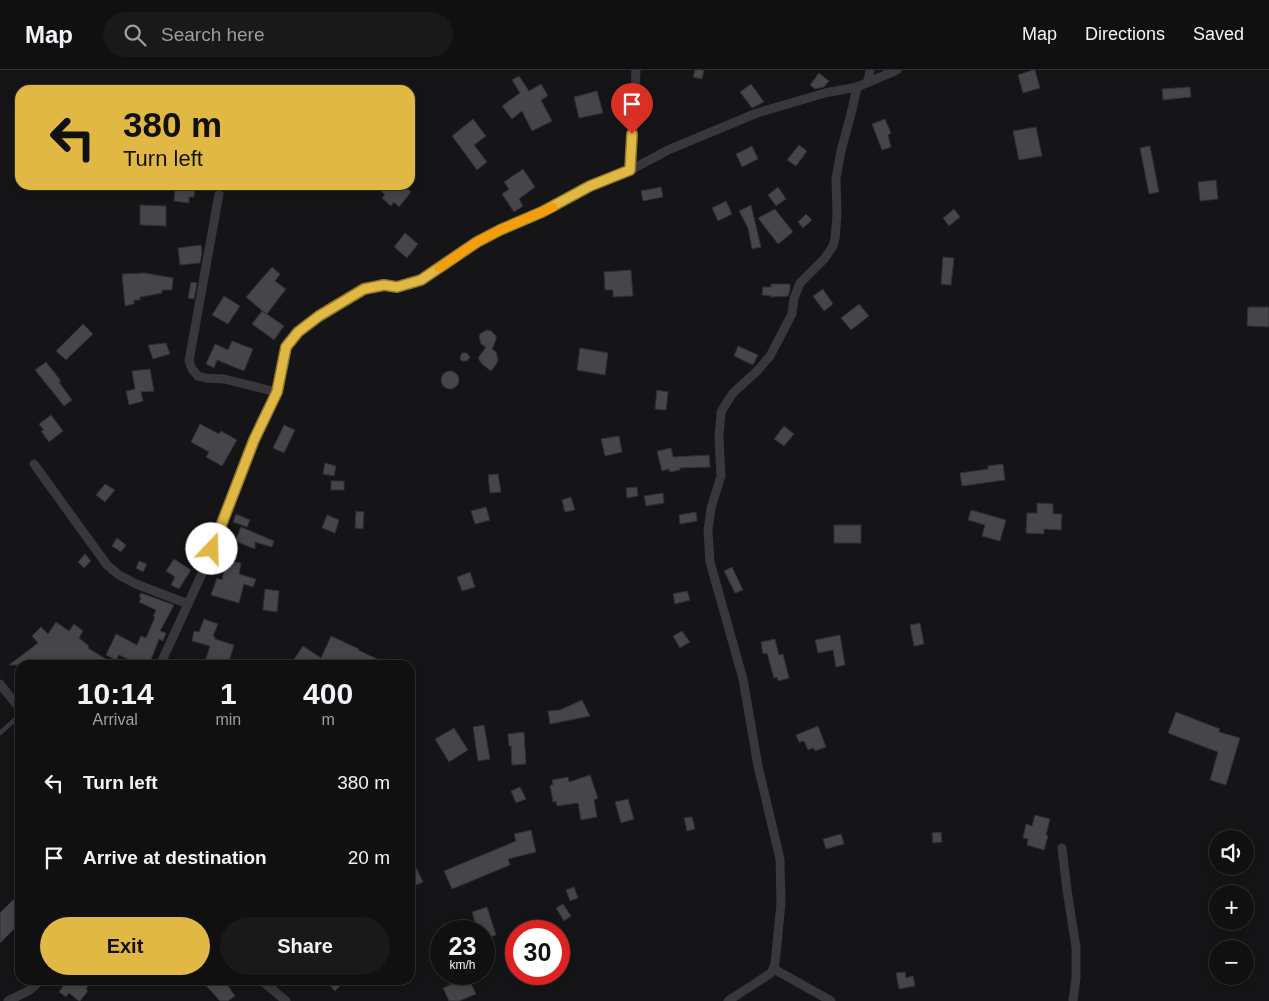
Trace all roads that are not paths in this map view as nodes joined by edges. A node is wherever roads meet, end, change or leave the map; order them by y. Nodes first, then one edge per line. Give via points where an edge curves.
1 (636, 70) edge
2 (870, 70) edge
3 (897, 70) edge
4 (868, 81) junction
5 (857, 87) junction
6 (630, 170) junction
7 (219, 194) dead end
8 (277, 392) junction
9 (34, 464) dead end
10 (188, 604) junction
11 (162, 660) edge
12 (0, 684) edge
13 (15, 703) edge
14 (15, 720) edge
15 (0, 733) edge
16 (1062, 848) dead end
17 (774, 969) junction
18 (36, 985) edge
19 (267, 985) edge
20 (8, 1001) edge
21 (286, 1001) edge
22 (728, 1001) edge
23 (831, 1001) edge
24 (1073, 1001) edge

1 - 6 street
2 - 4 street
3 - 4 street
4 - 5 street
5 - 6 street via 758,113 668,150
5 - 17 street via 836,179 837,215 833,246 800,283 792,314 770,356 733,393 722,412 719,438 721,476 708,530 710,562 742,679 780,859 781,903
6 - 8 street via 590,186 477,242 421,280 397,287 384,285 364,289 353,294 298,332 286,347
7 - 8 street via 189,361 198,376
8 - 10 street via 254,440
9 - 10 street via 107,565 136,584
10 - 11 street
12 - 13 street
14 - 15 lane
16 - 24 street via 1076,947
17 - 22 street
17 - 23 street
18 - 20 street
19 - 21 street

